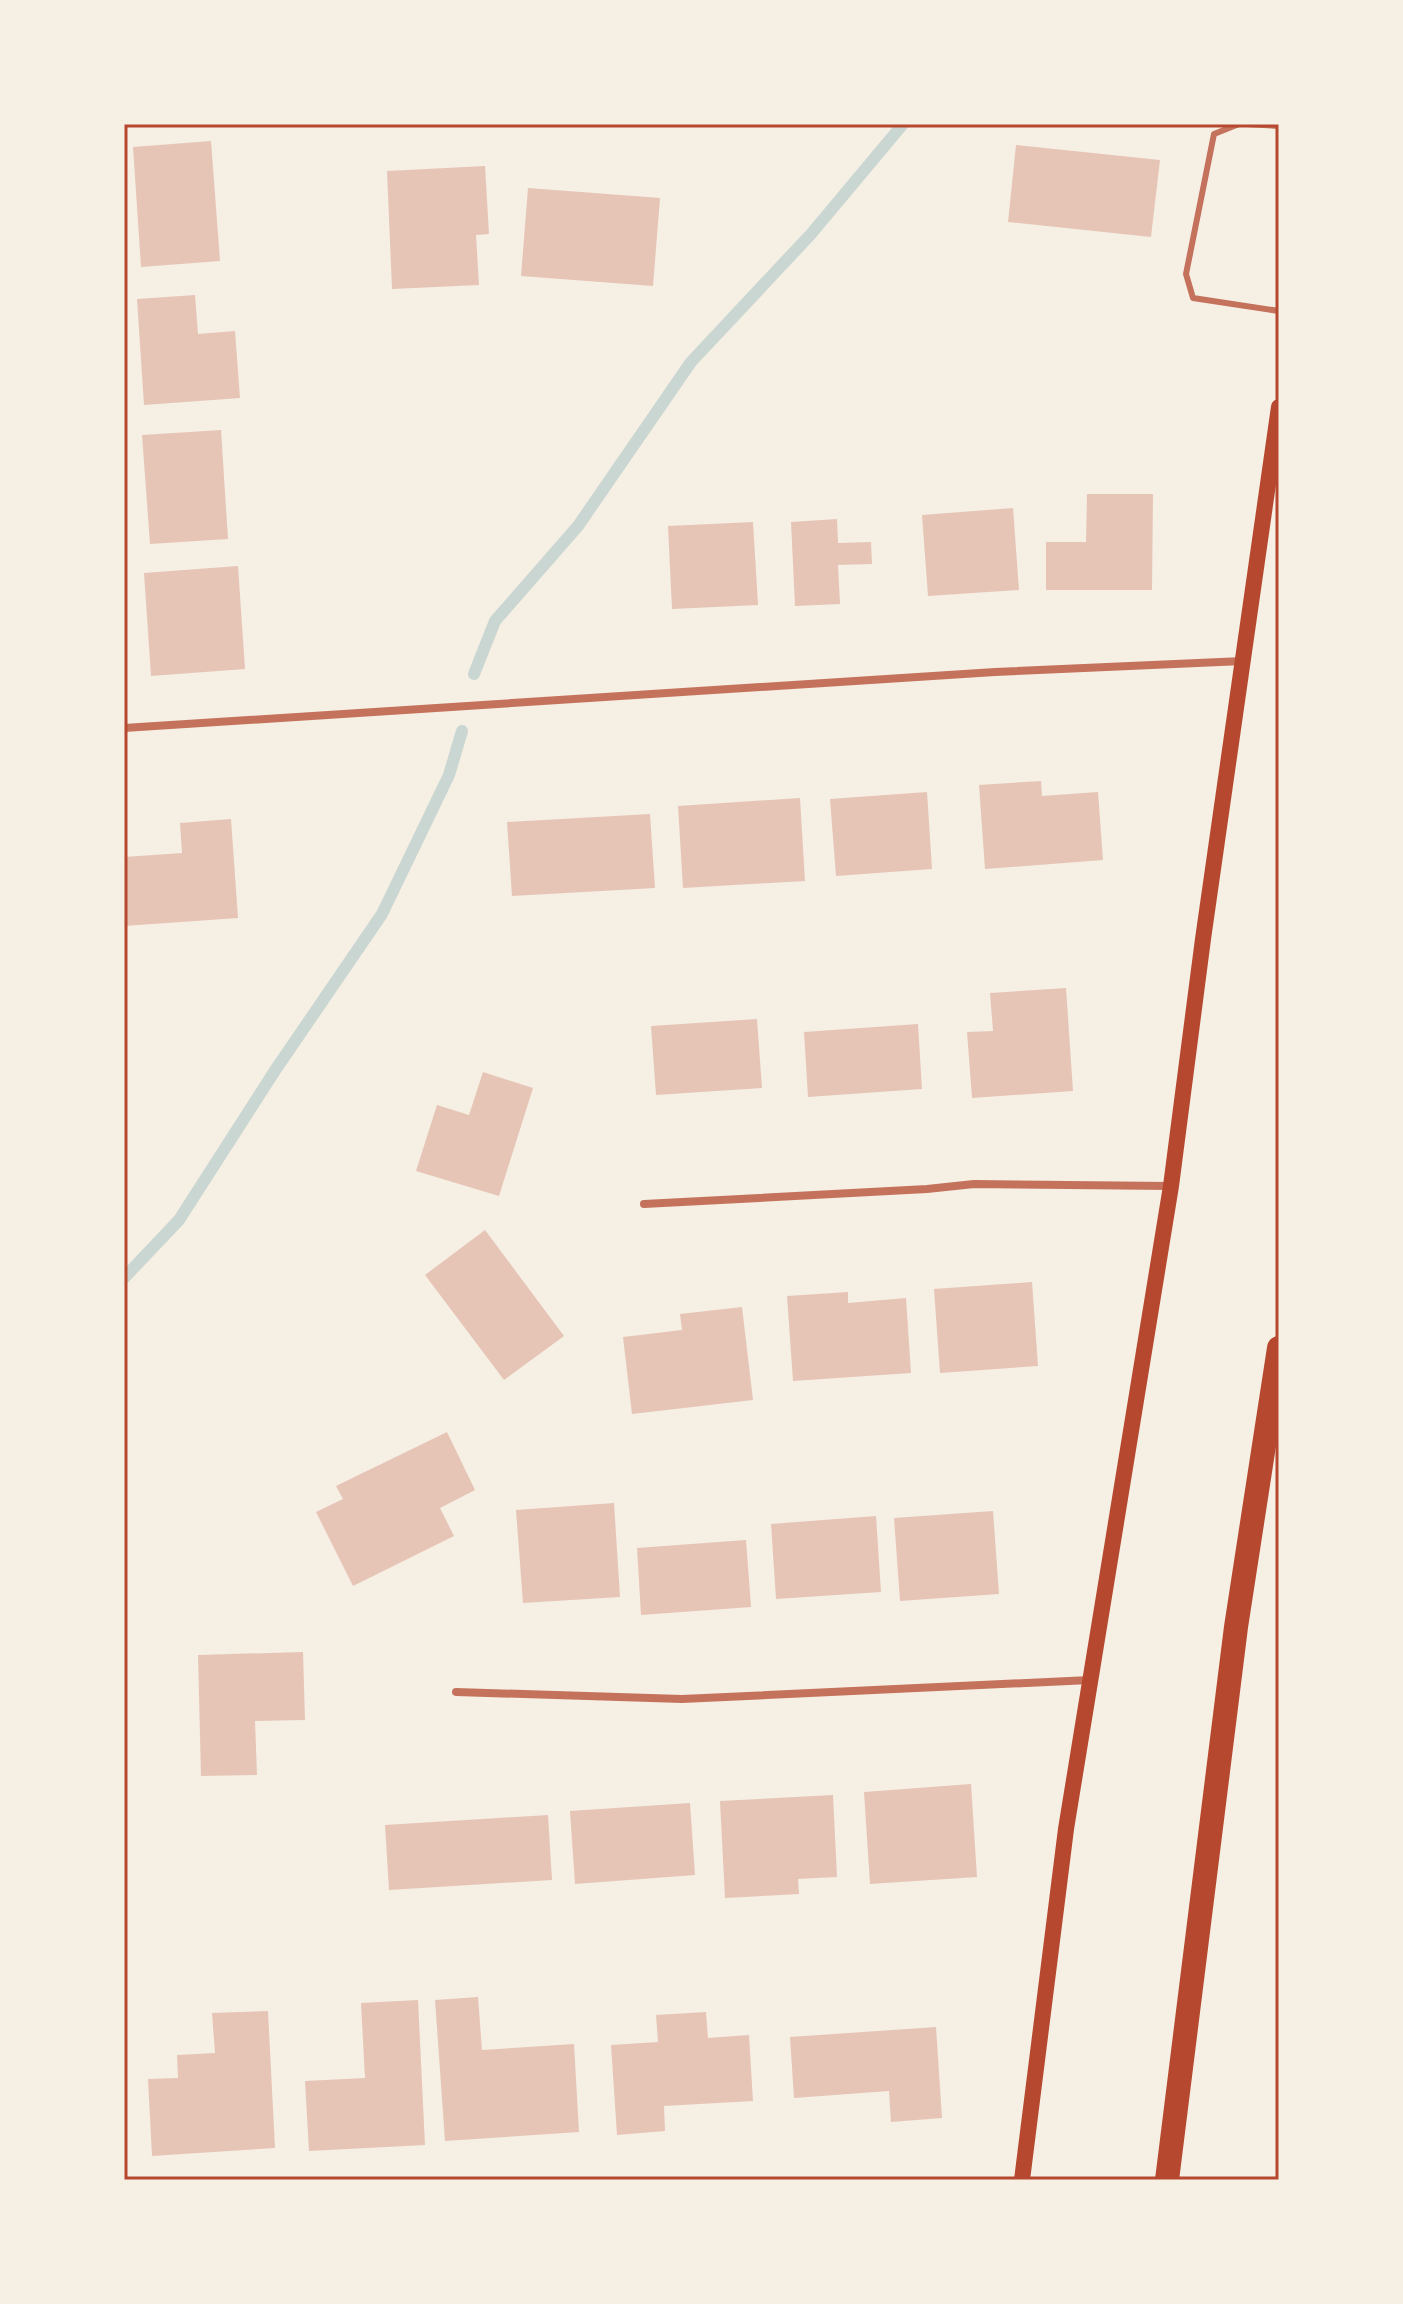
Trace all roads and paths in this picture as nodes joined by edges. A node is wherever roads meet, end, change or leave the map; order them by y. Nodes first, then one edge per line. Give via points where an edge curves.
1 (1239, 124) edge
2 (1247, 124) edge
3 (1279, 126) edge
4 (1279, 311) edge
5 (1279, 407) edge
6 (1244, 661) junction
7 (124, 728) edge
8 (1171, 1186) junction
9 (644, 1204) dead end
10 (1279, 1348) edge
11 (1091, 1680) junction
12 (456, 1692) dead end
13 (1022, 2180) edge
14 (1167, 2180) edge

1 - 4 lane via 1214,134 1186,274 1193,298
2 - 3 lane
5 - 6 main road
6 - 7 street
6 - 8 main road
8 - 9 street via 974,1184
8 - 11 main road
10 - 14 highway via 1236,1627
11 - 12 street via 682,1699
11 - 13 main road via 1066,1829

